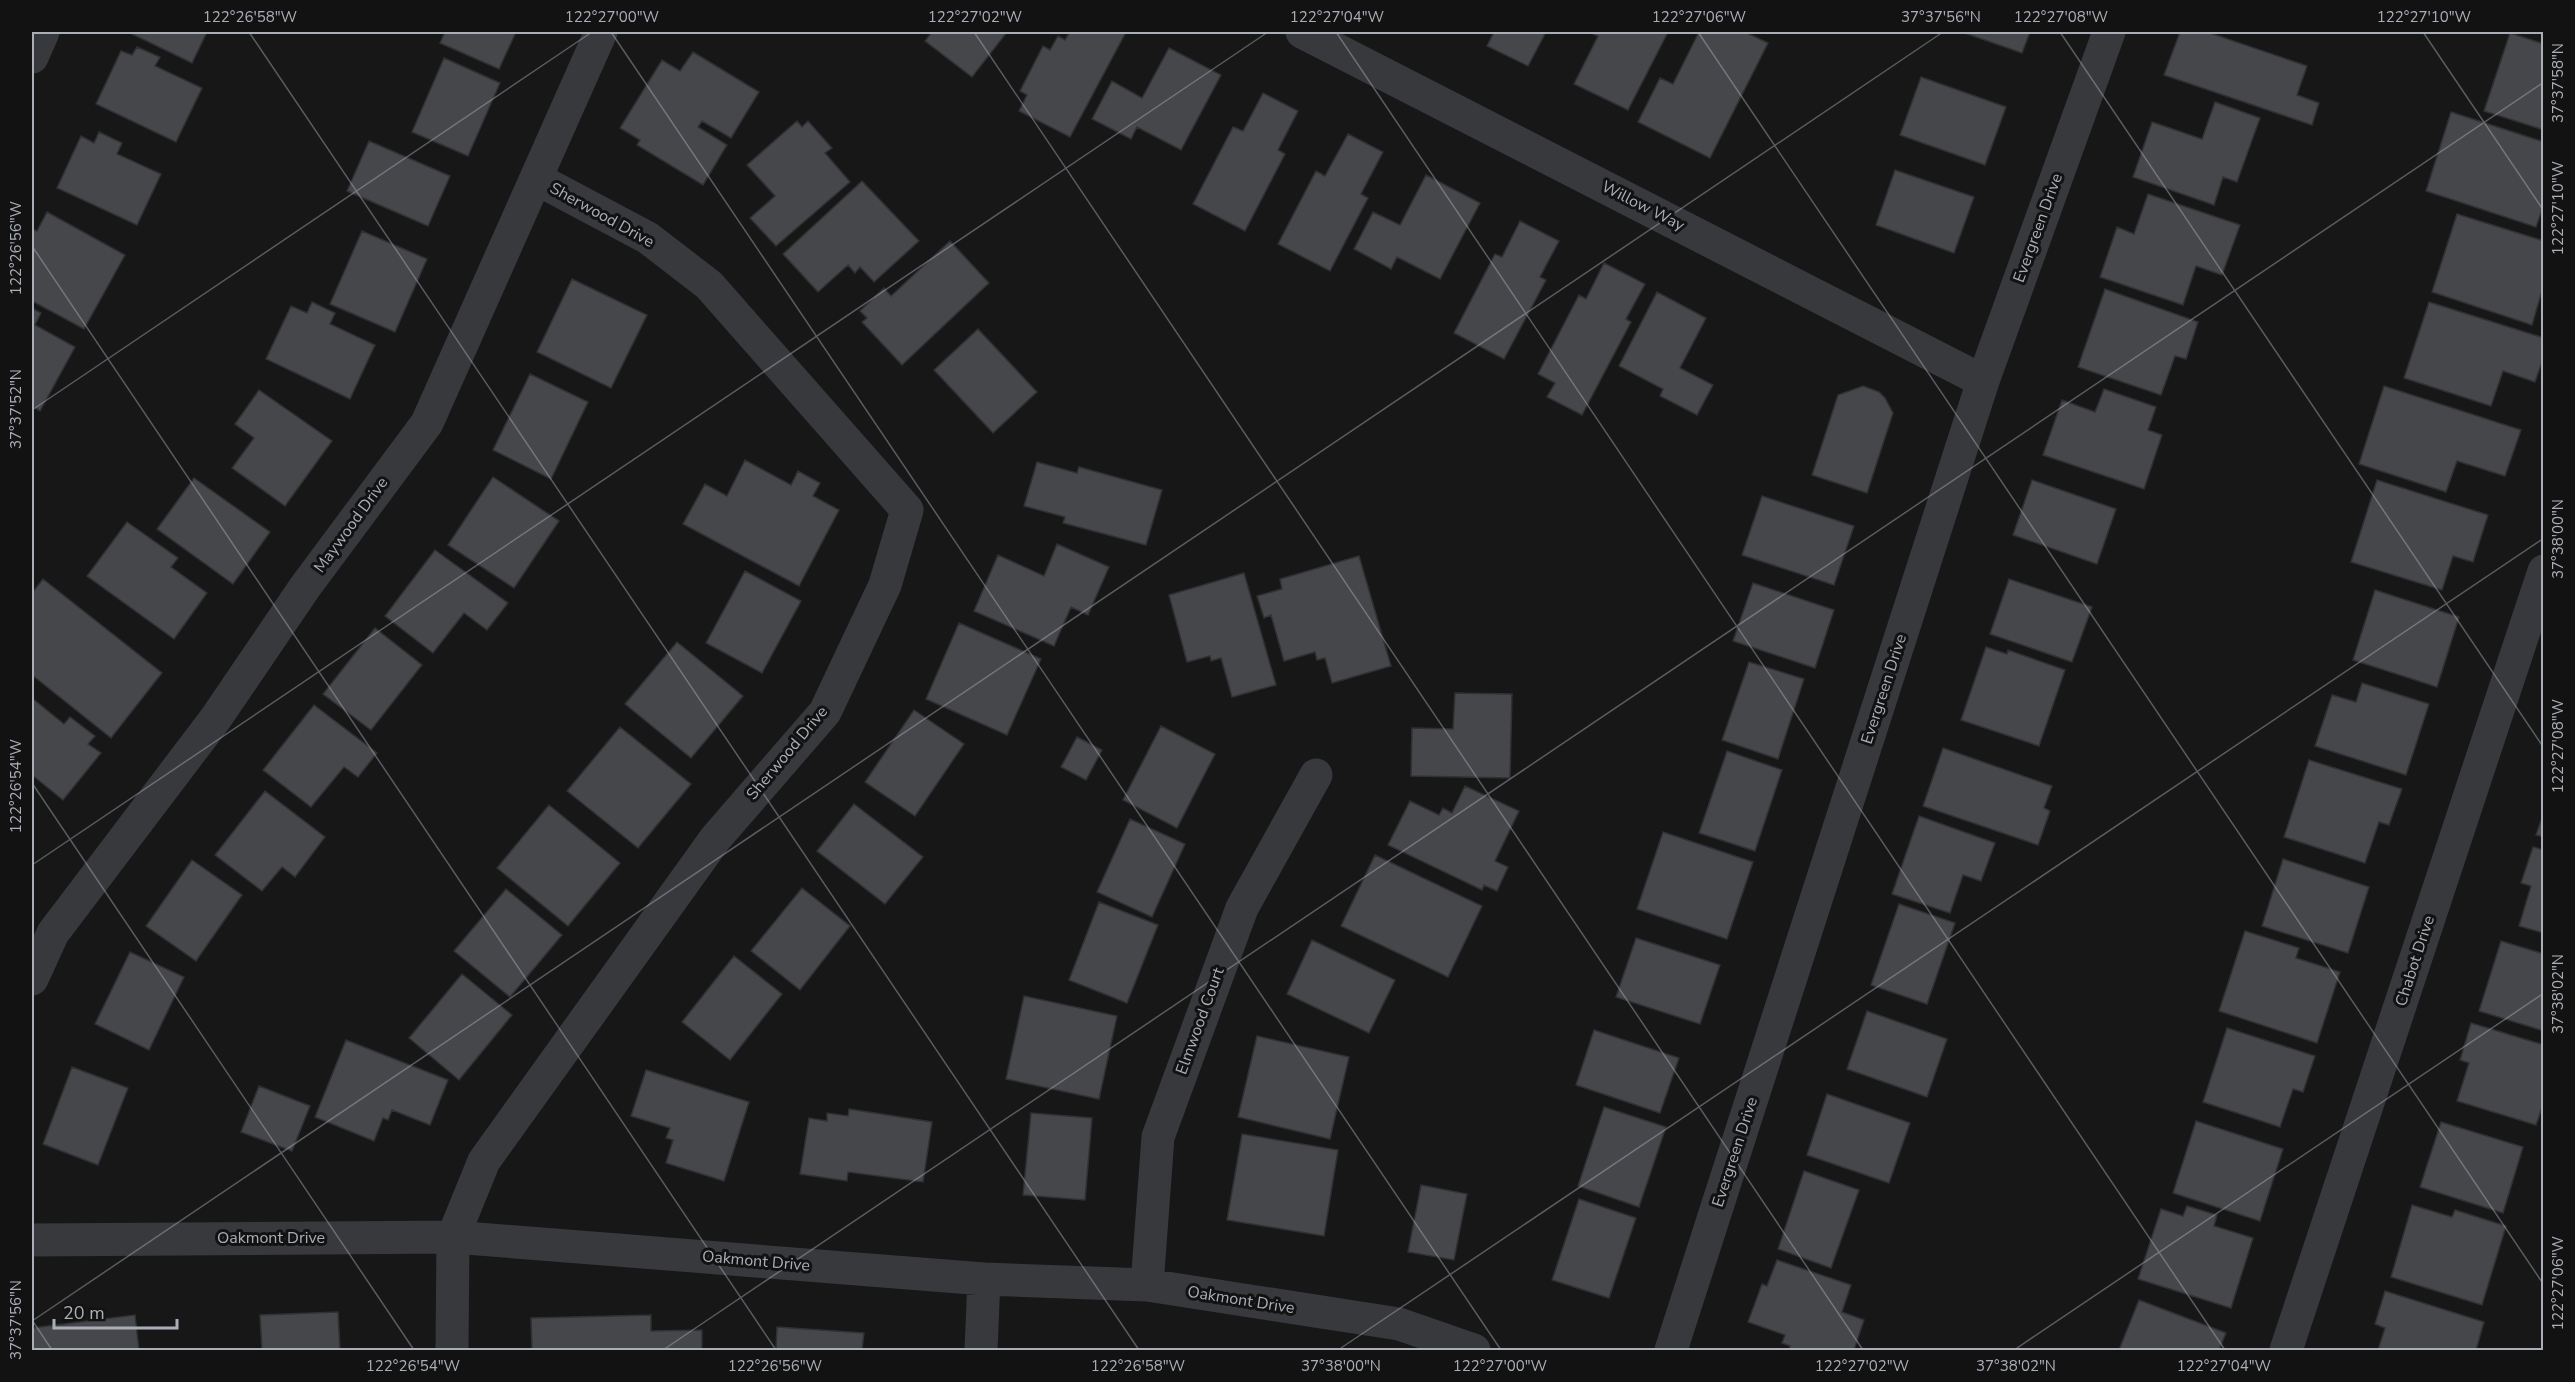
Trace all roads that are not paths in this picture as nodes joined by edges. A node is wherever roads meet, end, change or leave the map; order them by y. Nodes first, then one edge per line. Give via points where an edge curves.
1 (43, 32) edge
2 (602, 32) edge
3 (1302, 32) edge
4 (2109, 32) edge
5 (32, 57) edge
6 (537, 180) junction
7 (1983, 381) junction
8 (2544, 570) edge
9 (1316, 775) dead end
10 (32, 979) edge
11 (453, 1237) junction
12 (32, 1240) edge
13 (984, 1279) junction
14 (1146, 1285) junction
15 (452, 1350) edge
16 (981, 1350) edge
17 (1474, 1350) edge
18 (1671, 1350) edge
19 (2286, 1350) edge

1 - 5 street
2 - 6 street, Maywood Drive
3 - 7 street, Willow Way
4 - 7 street, Evergreen Drive
6 - 10 street, Maywood Drive via 427,423 305,587 216,718 53,933
6 - 11 street, Sherwood Drive via 648,238 709,285 907,510 885,585 825,712 715,838 484,1161
7 - 18 street, Evergreen Drive
8 - 19 street, Chabot Drive
9 - 14 street, Elmwood Court via 1242,908 1158,1137
11 - 12 street, Oakmont Drive
11 - 13 street, Oakmont Drive
11 - 15 street, Sherwood Drive
13 - 14 street, Oakmont Drive
13 - 16 street
14 - 17 street, Oakmont Drive via 1398,1324

